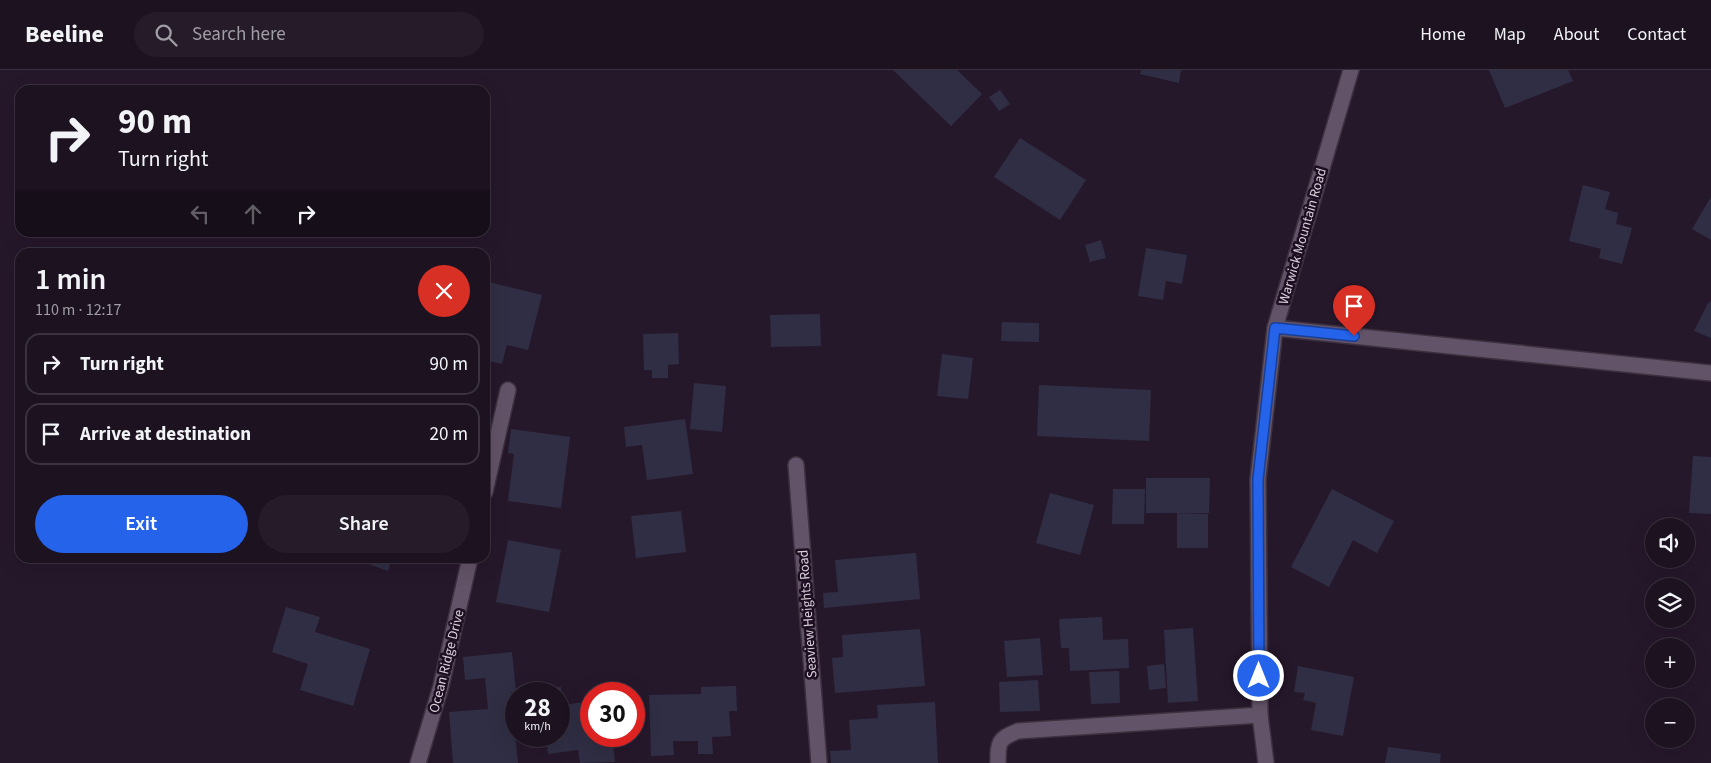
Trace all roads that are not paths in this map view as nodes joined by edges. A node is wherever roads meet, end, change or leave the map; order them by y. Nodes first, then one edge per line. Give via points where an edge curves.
1 (1350, 70) edge
2 (1275, 328) junction
3 (1711, 373) edge
4 (508, 390) dead end
5 (796, 465) dead end
6 (490, 470) edge
7 (469, 563) edge
8 (1260, 715) junction
9 (418, 763) edge
10 (819, 763) edge
11 (998, 763) edge
12 (1266, 763) edge

1 - 2 street, Warwick Mountain Road
2 - 3 street
2 - 8 street, Warwick Mountain Road via 1258,479
4 - 6 street
5 - 10 street, Seaview Heights Road
7 - 9 street, Ocean Ridge Drive via 441,686
8 - 11 street via 1018,731 1005,736 998,745
8 - 12 street, Warwick Mountain Road

